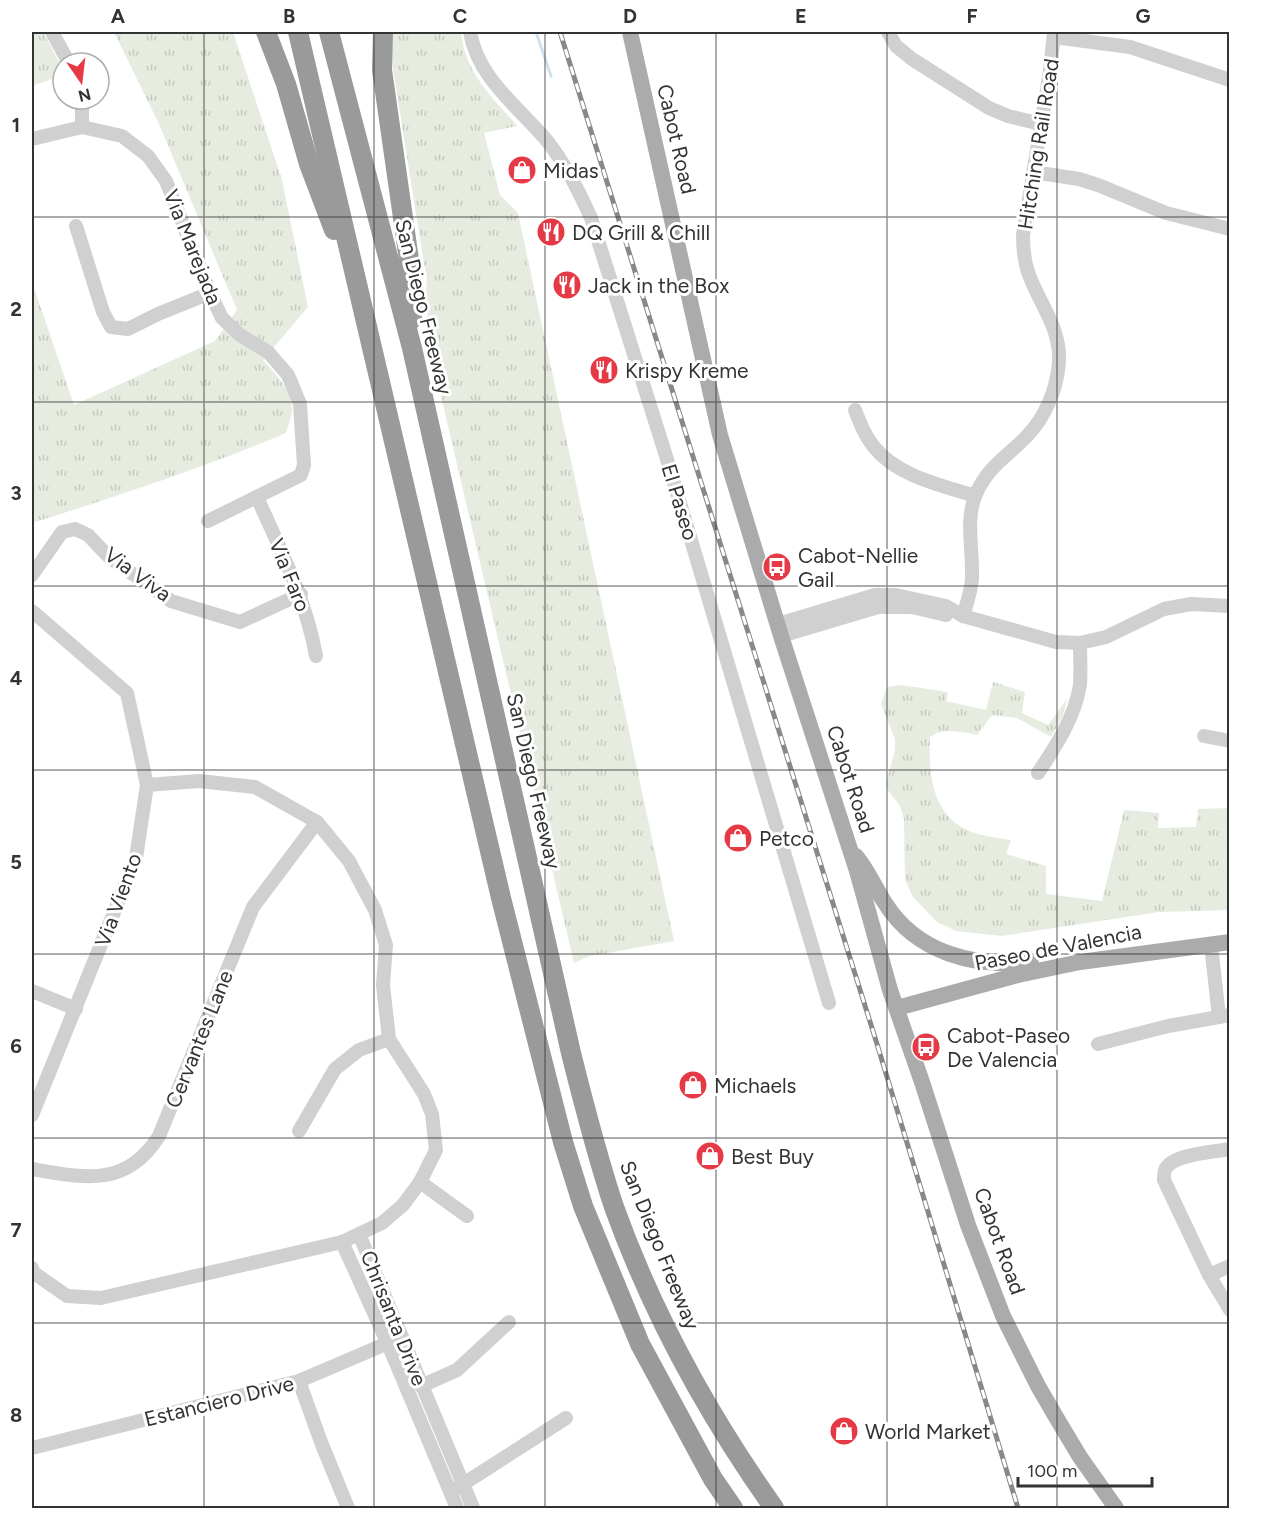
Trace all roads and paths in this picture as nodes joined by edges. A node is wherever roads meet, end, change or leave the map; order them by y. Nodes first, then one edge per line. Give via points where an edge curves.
1 (52, 32) edge
2 (266, 32) edge
3 (298, 32) edge
4 (329, 32) edge
5 (383, 32) edge
6 (470, 32) edge
7 (630, 32) edge
8 (888, 32) edge
9 (1054, 34) edge
10 (62, 51) edge
11 (1230, 80) edge
12 (82, 111) edge
13 (1041, 124) junction
14 (82, 127) junction
15 (32, 139) edge
16 (1033, 172) junction
17 (76, 226) dead end
18 (1230, 229) edge
19 (210, 293) junction
20 (361, 301) junction
21 (412, 348) junction
22 (855, 410) dead end
23 (975, 496) junction
24 (257, 497) junction
25 (208, 521) dead end
26 (32, 575) edge
27 (301, 594) junction
28 (1230, 606) edge
29 (32, 611) edge
30 (963, 616) junction
31 (779, 630) junction
32 (1080, 643) junction
33 (316, 656) dead end
34 (1204, 736) dead end
35 (1230, 741) edge
36 (1038, 773) dead end
37 (147, 785) junction
38 (317, 822) junction
39 (850, 849) junction
40 (1230, 942) edge
41 (1210, 945) junction
42 (1080, 962) junction
43 (32, 991) edge
44 (829, 1003) dead end
45 (897, 1008) junction
46 (76, 1009) junction
47 (1224, 1016) edge
48 (388, 1038) junction
49 (1098, 1044) dead end
50 (32, 1114) edge
51 (299, 1131) dead end
52 (1230, 1149) edge
53 (32, 1169) edge
54 (420, 1182) junction
55 (467, 1216) dead end
56 (359, 1234) junction
57 (342, 1242) junction
58 (1230, 1266) edge
59 (32, 1268) edge
60 (1209, 1275) junction
61 (1230, 1310) edge
62 (509, 1322) dead end
63 (402, 1337) junction
64 (388, 1344) junction
65 (299, 1381) junction
66 (421, 1386) junction
67 (566, 1418) dead end
68 (32, 1448) edge
69 (463, 1484) junction
70 (450, 1493) junction
71 (348, 1509) edge
72 (456, 1509) edge
73 (473, 1509) edge
74 (733, 1509) edge
75 (774, 1509) edge
76 (1116, 1509) edge

1 - 10 street
2 - 20 highway via 309,164
3 - 20 highway
4 - 21 highway, San Diego Freeway
5 - 21 highway via 382,70 411,274
6 - 44 street, El Paseo via 481,66 555,152 591,218
7 - 31 main road, Cabot Road via 720,435
8 - 13 street via 912,59 989,108
9 - 11 street via 1130,47
9 - 13 street, Hitching Rail Road
12 - 14 street
13 - 16 street, Hitching Rail Road
14 - 15 street, Via Marejada
14 - 19 street, Via Marejada via 122,136 148,156 166,181
16 - 18 street via 1089,182 1166,213
16 - 23 street, Hitching Rail Road via 1023,235 1024,255 1057,340 1055,387 1045,412 1028,436 997,462
17 - 19 street via 111,327 128,329
19 - 24 street, Via Marejada via 222,318 268,352 288,375 300,405 304,465 301,475
20 - 74 highway via 501,898 563,1142 583,1206 639,1344
21 - 75 highway, San Diego Freeway via 590,1131 615,1208 657,1310 706,1404
22 - 23 street via 865,434 890,463 910,474
23 - 30 street, Hitching Rail Road via 970,533 972,577
24 - 25 street, Via Marejada
24 - 27 street, Via Faro
26 - 27 street, Via Viva via 62,532 75,529 171,601 240,621
27 - 33 street, Via Faro
28 - 32 street via 1191,604 1164,609 1106,637
29 - 37 street, Via Viento via 127,693
30 - 31 street via 878,607
30 - 32 street via 1056,642
31 - 39 main road, Cabot Road
32 - 36 street via 1076,702
34 - 35 street
37 - 38 street, Chrisanta Drive via 200,781 255,787
37 - 46 street, Via Viento via 136,858
38 - 48 street, Chrisanta Drive via 349,861 375,910 386,945 383,985
38 - 53 street, Cervantes Lane via 253,907 149,1152 119,1173 100,1177
39 - 42 main road via 901,924 949,955 999,964
39 - 45 main road, Cabot Road
40 - 41 main road, Paseo de Valencia
41 - 42 main road, Paseo de Valencia
41 - 47 street
42 - 45 main road, Paseo de Valencia
43 - 46 street
45 - 76 main road, Cabot Road via 968,1225 1003,1316 1056,1417
46 - 50 street, Via Viento
47 - 49 street
48 - 51 street via 359,1050 335,1069
48 - 54 street, Chrisanta Drive via 424,1094 432,1114 436,1150
52 - 60 street via 1179,1158 1164,1171 1167,1188
54 - 55 street
54 - 56 street, Chrisanta Drive via 382,1223
56 - 57 street
56 - 63 street, Chrisanta Drive
57 - 59 street via 101,1298 67,1296
57 - 64 street, Chrisanta Drive
58 - 60 street
60 - 61 street
62 - 66 street via 457,1370
63 - 64 street, Estanciero Drive
63 - 66 street, Chrisanta Drive
64 - 65 street, Estanciero Drive
64 - 70 street, Chrisanta Drive
65 - 68 street, Estanciero Drive
65 - 71 street
66 - 69 street, Chrisanta Drive
67 - 69 street
69 - 70 street
69 - 73 street, Chrisanta Drive
70 - 72 street, Chrisanta Drive

